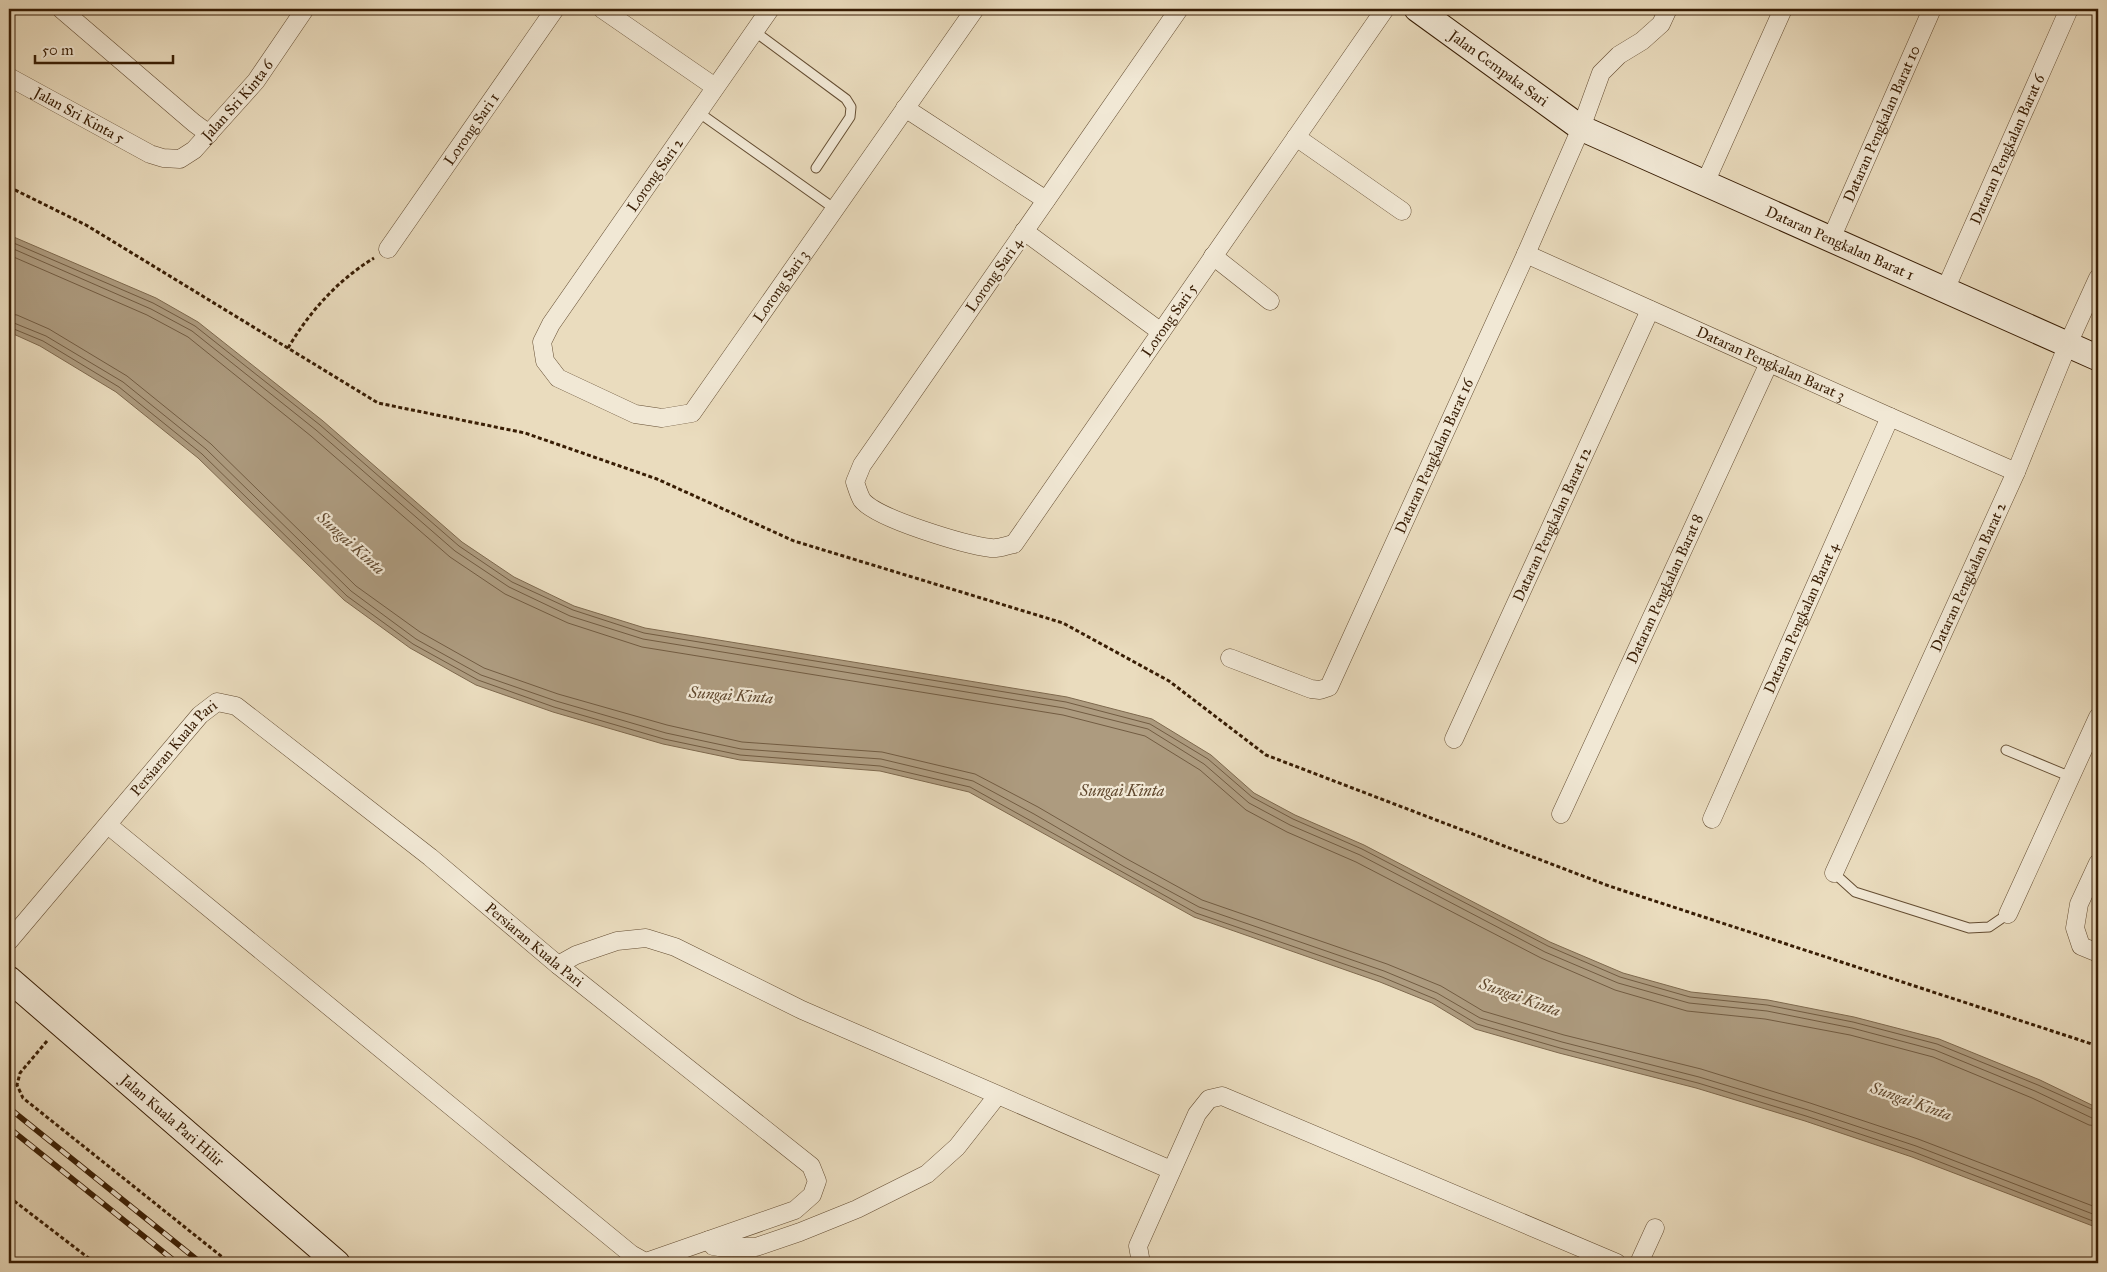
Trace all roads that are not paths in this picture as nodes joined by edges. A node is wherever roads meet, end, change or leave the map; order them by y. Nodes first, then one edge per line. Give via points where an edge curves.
1 (61, 9) edge
2 (555, 9) edge
3 (602, 9) edge
4 (770, 9) edge
5 (975, 9) edge
6 (1179, 9) edge
7 (1385, 9) edge
8 (1417, 9) edge
9 (1668, 9) edge
10 (1783, 9) edge
11 (1932, 9) edge
12 (2069, 9) edge
13 (297, 12) edge
14 (754, 31) junction
15 (9, 77) edge
16 (715, 87) junction
17 (905, 108) junction
18 (698, 112) junction
19 (1581, 128) junction
20 (209, 134) junction
21 (1296, 137) junction
22 (150, 154) joint
23 (816, 168) dead end
24 (1705, 183) junction
25 (1046, 200) junction
26 (835, 209) junction
27 (1402, 212) dead end
28 (1024, 231) junction
29 (1831, 239) junction
30 (388, 250) road end
31 (1526, 254) junction
32 (1213, 256) junction
33 (2098, 278) edge
34 (1945, 290) junction
35 (1270, 301) dead end
36 (1650, 310) junction
37 (1161, 332) junction
38 (542, 342) joint
39 (2068, 344) junction
40 (2098, 358) edge
41 (1769, 363) junction
42 (1890, 417) junction
43 (2016, 472) junction
44 (910, 526) joint
45 (1230, 658) dead end
46 (2098, 717) edge
47 (1454, 739) dead end
48 (2006, 750) dead end
49 (2071, 777) junction
50 (1560, 814) dead end
51 (1712, 819) dead end
52 (108, 825) junction
53 (2098, 863) edge
54 (1834, 873) joint
55 (2008, 914) joint
56 (9, 941) edge
57 (2098, 953) edge
58 (558, 965) junction
59 (9, 979) edge
60 (997, 1096) junction
61 (1171, 1170) junction
62 (1655, 1228) dead end
63 (709, 1240) junction
64 (337, 1263) edge
65 (646, 1263) edge
66 (1141, 1263) edge
67 (1617, 1263) edge
68 (1638, 1263) edge

1 - 20 street
2 - 30 street, Lorong Sari 1
3 - 16 street
4 - 14 street, Lorong Sari 2
5 - 17 street, Lorong Sari 3
6 - 25 street, Lorong Sari 4
7 - 21 street, Lorong Sari 5
8 - 19 street, Jalan Cempaka Sari
9 - 19 street, Dataran Pengkalan Barat 16 via 1661,24 1619,55 1601,73
10 - 24 street
11 - 29 street, Dataran Pengkalan Barat 10
12 - 34 street, Dataran Pengkalan Barat 6
13 - 20 street, Jalan Sri Kinta 6 via 256,81
14 - 16 street, Lorong Sari 2
14 - 23 lane via 846,99 851,107 850,117
15 - 22 street, Jalan Sri Kinta 5
16 - 18 street, Lorong Sari 2
17 - 25 street
17 - 26 street, Lorong Sari 3
18 - 26 lane
18 - 38 street, Lorong Sari 2 via 551,324
19 - 24 street, Dataran Pengkalan Barat 1
19 - 31 street, Dataran Pengkalan Barat 16
20 - 22 street, Jalan Sri Kinta 6 via 180,159
21 - 27 street
21 - 32 street, Lorong Sari 5
24 - 29 street, Dataran Pengkalan Barat 1
25 - 28 street, Lorong Sari 4
26 - 38 street, Lorong Sari 3 via 692,413 662,418 635,414 558,378 545,361
28 - 37 street
28 - 44 street, Lorong Sari 4 via 862,465 854,482 862,500
29 - 34 street, Dataran Pengkalan Barat 1
31 - 36 street, Dataran Pengkalan Barat 3
31 - 45 street, Dataran Pengkalan Barat 16 via 1329,687 1311,689
32 - 35 street
32 - 37 street, Lorong Sari 5
33 - 39 street, Dataran Pengkalan Barat 2
34 - 39 street, Dataran Pengkalan Barat 1
36 - 41 street, Dataran Pengkalan Barat 3
36 - 47 street, Dataran Pengkalan Barat 12
37 - 44 street, Lorong Sari 5 via 1014,544 985,547
39 - 40 street, Dataran Pengkalan Barat 1
39 - 43 street, Dataran Pengkalan Barat 2
41 - 42 street, Dataran Pengkalan Barat 3
41 - 50 street, Dataran Pengkalan Barat 8
42 - 43 street, Dataran Pengkalan Barat 3
42 - 51 street, Dataran Pengkalan Barat 4
43 - 54 street, Dataran Pengkalan Barat 2
46 - 49 street
48 - 49 lane
49 - 55 street
52 - 56 street, Persiaran Kuala Pari
52 - 58 street, Persiaran Kuala Pari via 200,715 217,702 236,706 430,857
52 - 65 street, Persiaran Kuala Pari
53 - 57 street via 2079,904 2074,928 2081,946
54 - 55 lane via 1855,892 1969,928 1989,927
58 - 60 street via 617,941 646,938 668,944 802,1010
58 - 63 street, Persiaran Kuala Pari via 811,1166 817,1181 812,1195 795,1210
59 - 64 street, Jalan Kuala Pari Hilir
60 - 61 street
60 - 63 street via 957,1147 927,1174 857,1209 756,1247 719,1247 713,1246
61 - 66 street via 1138,1246
61 - 67 street via 1197,1114 1209,1099 1222,1096
62 - 68 street
63 - 65 street, Persiaran Kuala Pari

